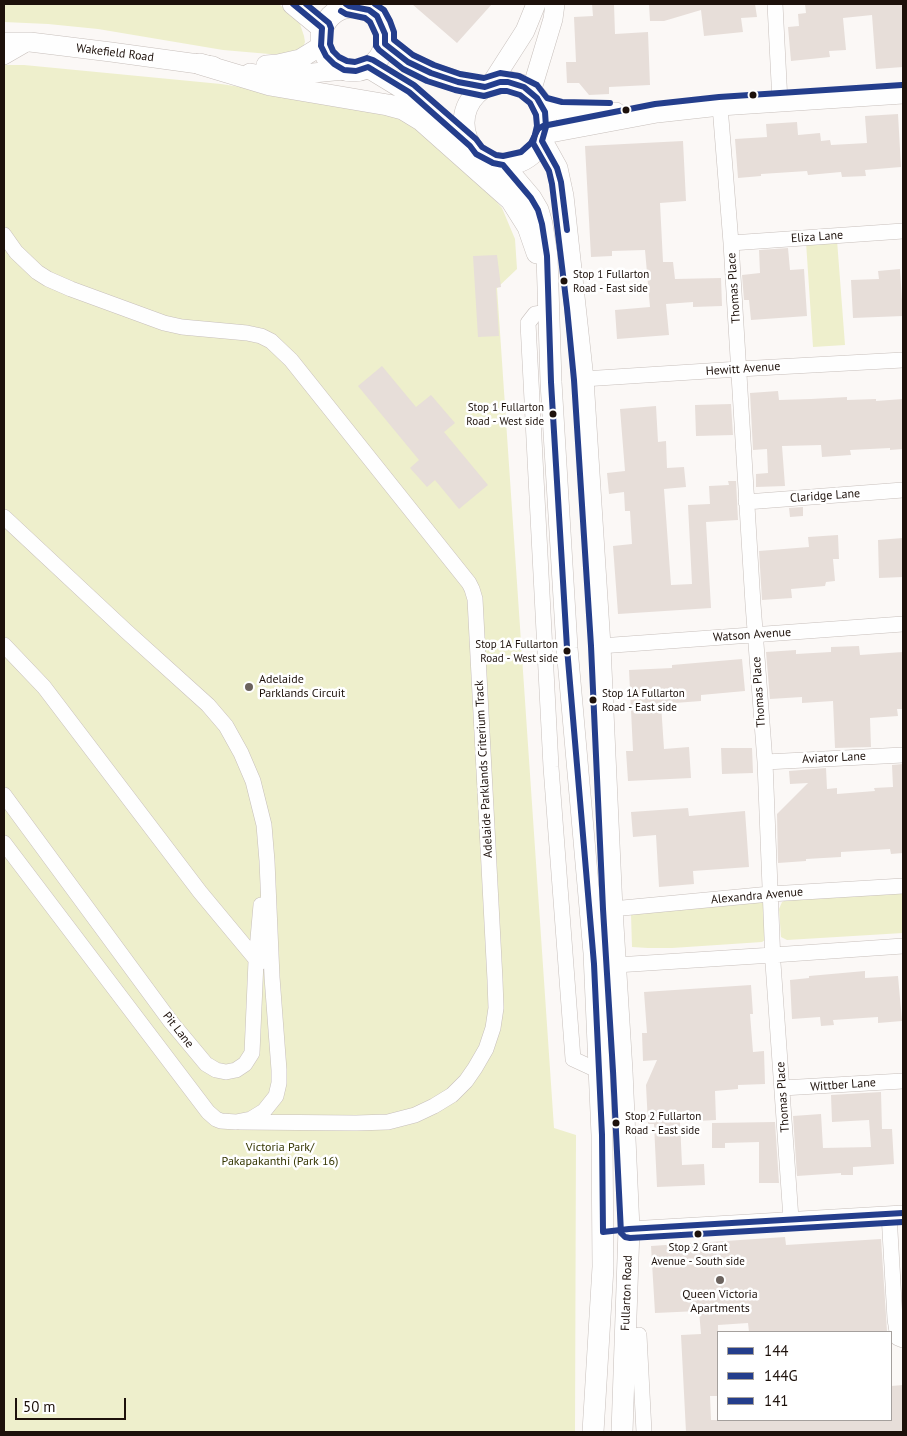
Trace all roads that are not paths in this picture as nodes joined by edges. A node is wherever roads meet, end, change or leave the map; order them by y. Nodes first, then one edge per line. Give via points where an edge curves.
1 (294, 4) edge
2 (536, 4) edge
3 (555, 4) edge
4 (776, 4) edge
5 (348, 5) edge
6 (322, 37) junction
7 (4, 42) edge
8 (30, 42) junction
9 (385, 44) junction
10 (4, 57) edge
11 (200, 64) junction
12 (368, 67) junction
13 (344, 70) junction
14 (488, 86) junction
15 (903, 94) edge
16 (537, 99) junction
17 (780, 102) junction
18 (720, 106) junction
19 (657, 113) junction
20 (544, 137) junction
21 (470, 146) junction
22 (503, 164) junction
23 (903, 231) edge
24 (4, 235) edge
25 (731, 242) junction
26 (549, 311) junction
27 (903, 360) edge
28 (739, 369) junction
29 (583, 380) junction
30 (551, 382) junction
31 (903, 490) edge
32 (746, 502) junction
33 (4, 517) edge
34 (903, 624) edge
35 (755, 635) junction
36 (4, 645) edge
37 (600, 646) junction
38 (567, 648) junction
39 (903, 754) edge
40 (765, 762) junction
41 (4, 795) edge
42 (4, 843) edge
43 (267, 861) junction
44 (903, 886) edge
45 (770, 894) junction
46 (612, 909) junction
47 (590, 918) junction
48 (903, 946) edge
49 (773, 955) junction
50 (256, 961) junction
51 (616, 965) junction
52 (272, 977) junction
53 (599, 1071) junction
54 (903, 1081) edge
55 (782, 1088) junction
56 (240, 1122) junction
57 (896, 1213) edge
58 (791, 1219) junction
59 (629, 1229) junction
60 (603, 1232) junction
61 (639, 1335) dead end
62 (903, 1340) edge
63 (593, 1432) edge
64 (622, 1432) edge
65 (644, 1432) edge

1 - 6 highway
2 - 14 main road via 525,31
3 - 16 main road
4 - 17 street
5 - 6 highway via 328,18
5 - 9 highway via 369,10 377,16 385,34
6 - 11 main road, Wakefield Road via 300,59 278,64
6 - 13 highway via 326,56
7 - 8 main road, Wakefield Road
8 - 10 street
8 - 11 main road, Wakefield Road
9 - 12 highway via 379,57
9 - 14 highway via 408,62 431,73 458,82
11 - 13 main road, Wakefield Road via 261,76
11 - 26 highway via 270,85 388,105 421,120 511,200 528,227 537,251
12 - 13 highway
12 - 21 highway via 409,92
14 - 16 highway via 500,82 516,84
14 - 21 highway via 470,100 466,109 464,128
15 - 17 main road
16 - 19 main road via 561,111
16 - 20 highway via 546,120
17 - 18 main road
18 - 19 main road
18 - 25 street, Thomas Place
19 - 20 main road
20 - 22 highway via 526,159
20 - 29 highway, Fullarton Road via 561,184
21 - 22 highway via 484,159
22 - 26 highway, Fullarton Road via 538,210 547,256
23 - 25 street, Eliza Lane
24 - 56 street, Adelaide Parklands Criterium Track via 37,272 71,289 164,323 247,333 271,341 291,360 463,575 475,599 496,1008 486,1049 452,1095 415,1115 388,1122 356,1124
25 - 28 street, Thomas Place
26 - 30 highway, Fullarton Road
26 - 53 street via 536,314 528,323 551,767 573,1059
27 - 28 street, Hewitt Avenue
28 - 29 street, Hewitt Avenue
28 - 32 street, Thomas Place
29 - 30 highway
29 - 37 highway, Fullarton Road
30 - 38 highway, Fullarton Road
31 - 32 street, Claridge Lane
32 - 35 street, Thomas Place
33 - 43 street via 208,705 226,726 253,782 264,825
34 - 35 street, Watson Avenue
35 - 37 street, Watson Avenue
35 - 40 street, Thomas Place
36 - 50 street via 44,687
37 - 38 highway
37 - 46 highway, Fullarton Road
38 - 47 highway, Fullarton Road
39 - 40 street, Aviator Lane
40 - 45 street, Thomas Place
41 - 50 street, Pit Lane via 172,1022 212,1069 236,1070 252,1053
42 - 56 street via 203,1106 216,1118
43 - 50 street, Pit Lane
43 - 52 street
44 - 45 street, Alexandra Avenue
45 - 46 street, Alexandra Avenue
45 - 49 street, Thomas Place
46 - 47 highway
46 - 51 highway, Fullarton Road
47 - 53 highway, Fullarton Road
48 - 49 street
49 - 51 street
49 - 55 street, Thomas Place
50 - 52 street
51 - 59 highway, Fullarton Road
52 - 56 street via 278,1092 264,1111
53 - 60 highway, Fullarton Road
54 - 55 street, Wittber Lane
55 - 58 street, Thomas Place
57 - 58 street
57 - 62 street via 895,1319 898,1338
58 - 59 street
59 - 60 highway
59 - 64 highway, Fullarton Road
60 - 63 highway, Fullarton Road
61 - 65 street, Fullarton Road

